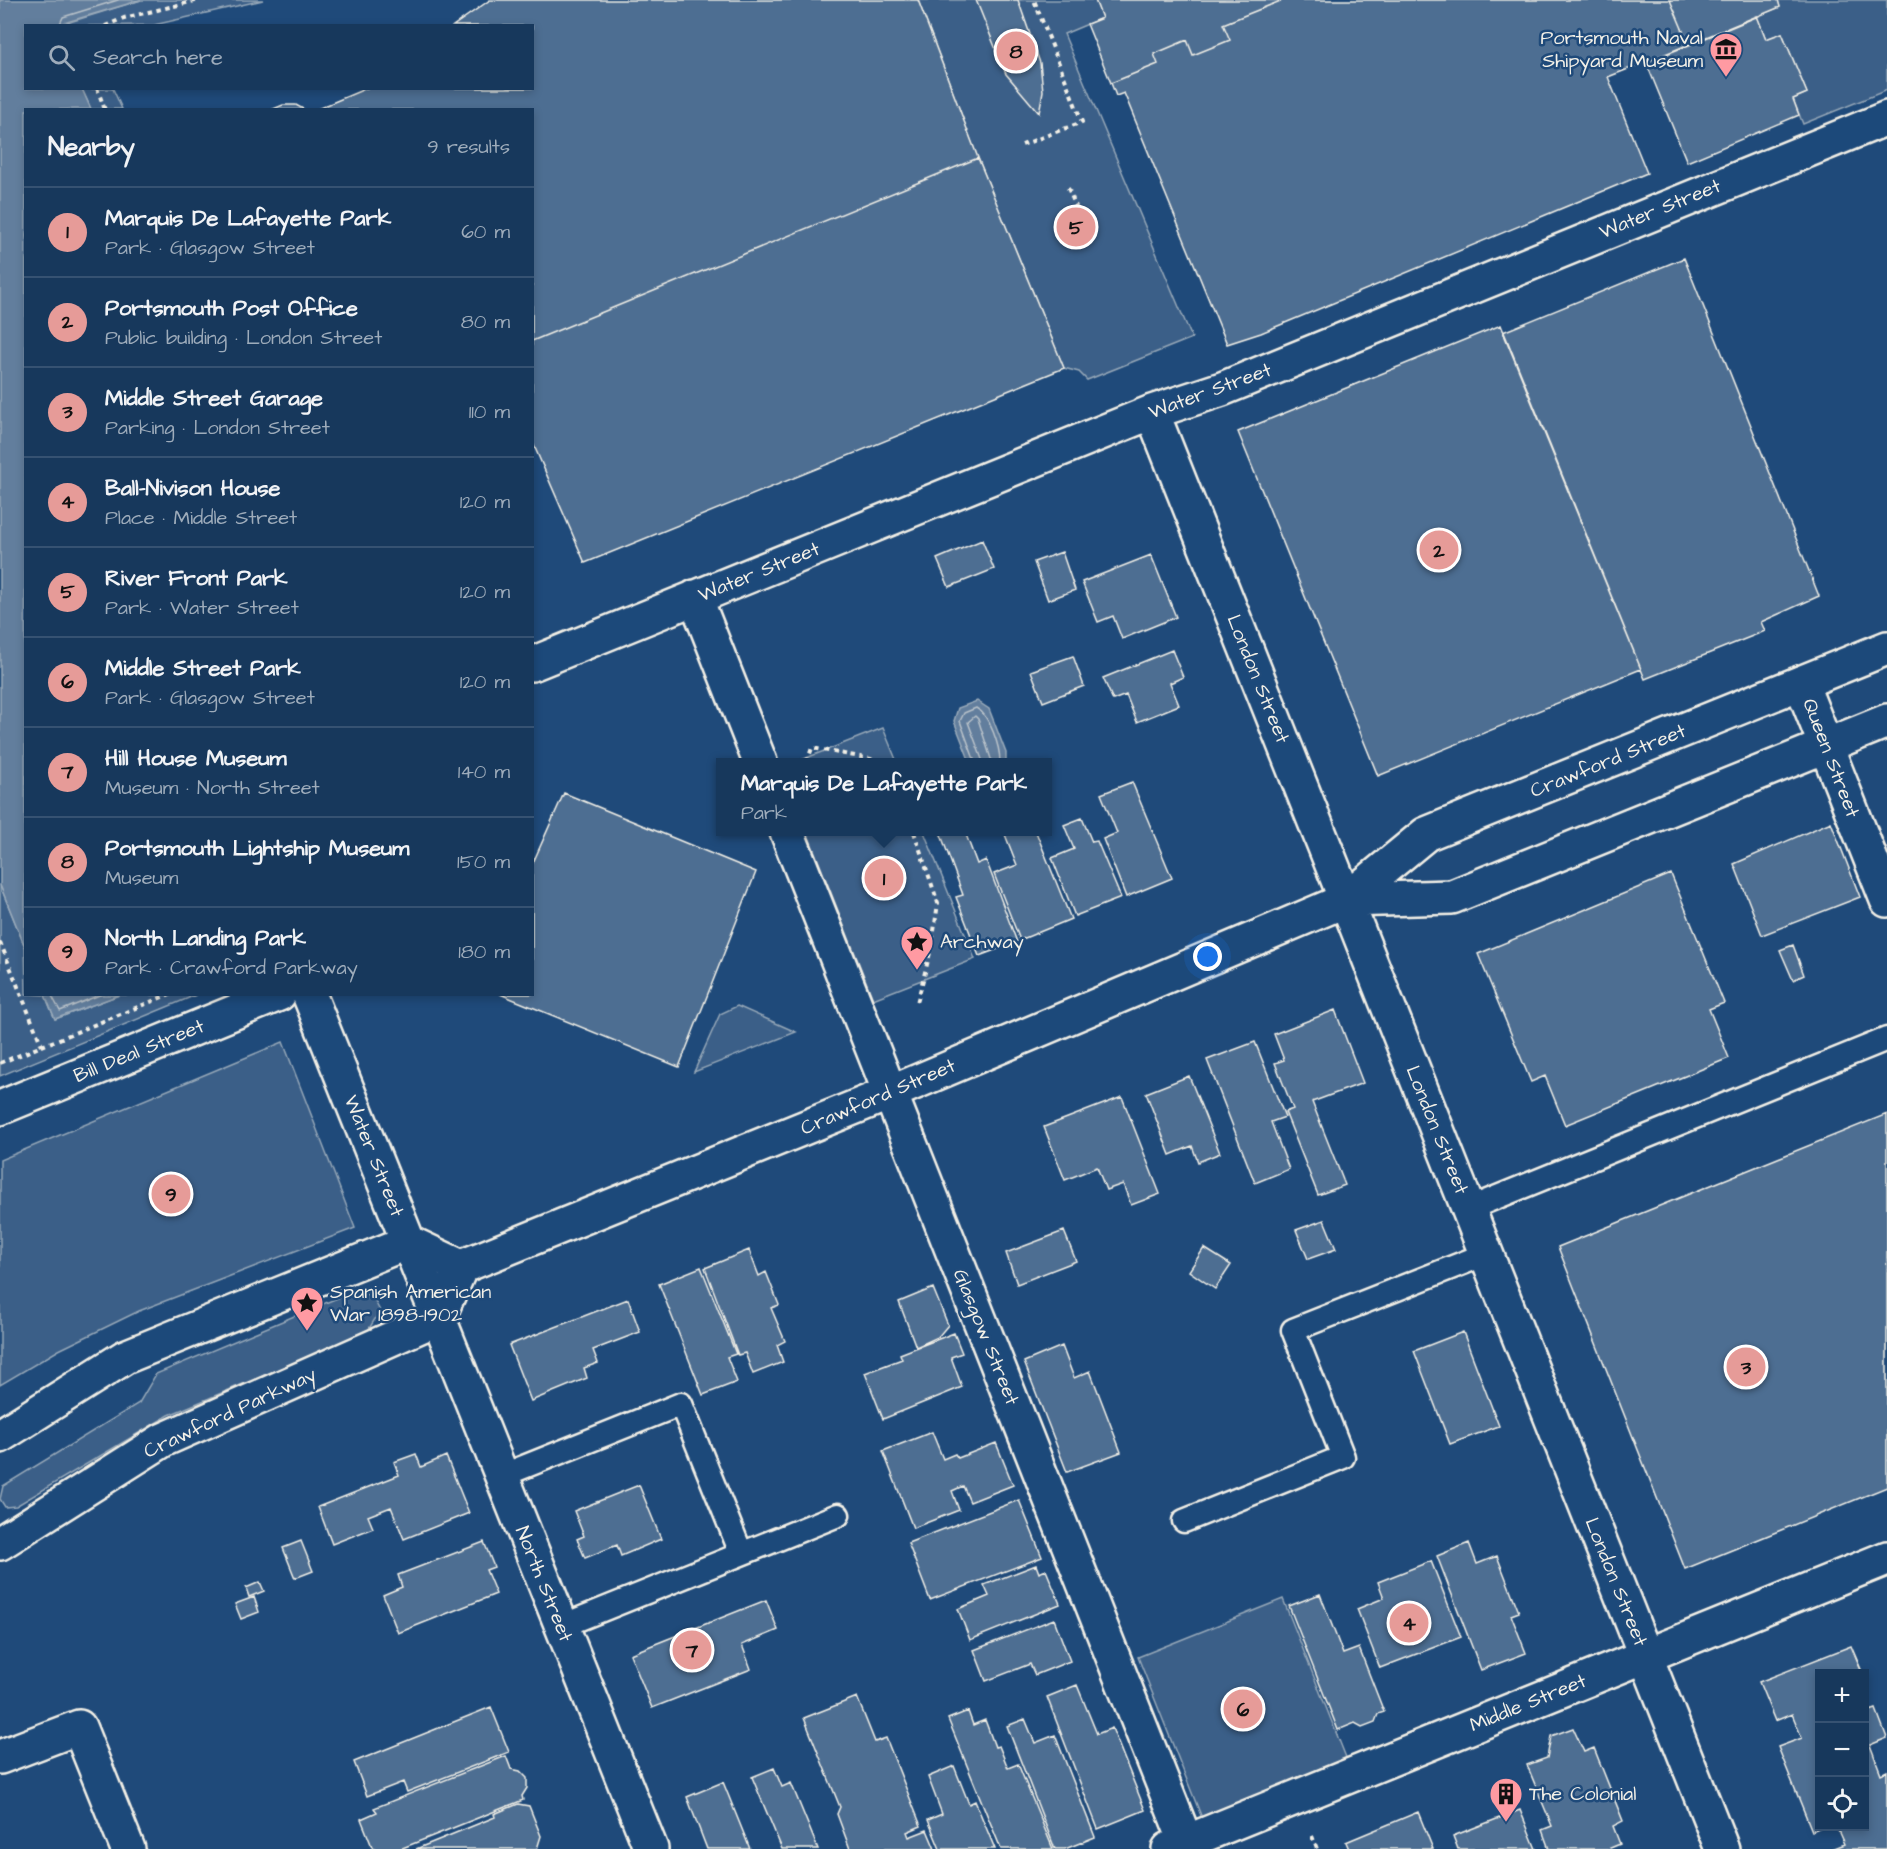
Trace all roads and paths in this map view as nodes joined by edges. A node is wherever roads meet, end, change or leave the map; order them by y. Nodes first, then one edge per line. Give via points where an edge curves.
1 (198, 0) edge
2 (1034, 0) edge
3 (110, 24) edge
4 (98, 90) edge
5 (104, 108) edge
6 (1887, 118) edge
7 (1022, 145) dead end
8 (1068, 188) dead end
9 (1080, 216) dead end
10 (1152, 412) junction
11 (695, 597) junction
12 (1887, 648) edge
13 (534, 663) edge
14 (1801, 682) junction
15 (1887, 721) edge
16 (1826, 746) junction
17 (758, 758) edge
18 (808, 758) edge
19 (866, 758) edge
20 (790, 836) edge
21 (916, 836) edge
22 (1346, 900) junction
23 (1887, 900) edge
24 (0, 942) edge
25 (165, 996) edge
26 (274, 996) edge
27 (310, 996) edge
28 (917, 1003) dead end
29 (1887, 1039) edge
30 (42, 1046) junction
31 (0, 1063) edge
32 (890, 1093) junction
33 (0, 1108) edge
34 (1468, 1209) junction
35 (408, 1242) junction
36 (1486, 1254) junction
37 (461, 1267) junction
38 (438, 1318) junction
39 (0, 1436) edge
40 (501, 1476) junction
41 (838, 1515) dead end
42 (1184, 1521) dead end
43 (0, 1543) edge
44 (741, 1553) junction
45 (1887, 1558) edge
46 (561, 1626) junction
47 (1645, 1655) junction
48 (0, 1758) edge
49 (1312, 1836) dead end
50 (1178, 1845) edge
51 (128, 1849) edge
52 (651, 1849) edge
53 (1317, 1849) edge
54 (1722, 1849) edge

1 - 3 path
2 - 7 path via 1082,122
4 - 5 path
6 - 10 street, Water Street via 1222,389
8 - 9 path
10 - 11 street, Water Street
10 - 22 street, London Street
11 - 13 street, Water Street
11 - 17 street
12 - 14 street, Crawford Street
14 - 16 street, Queen Street
14 - 22 street, Crawford Street via 1426,834
15 - 16 street, Crawford Street
16 - 22 street, Crawford Street via 1452,897
16 - 23 street, Queen Street
18 - 19 path via 812,748
20 - 32 street, Glasgow Street
21 - 28 path via 938,903
22 - 32 street, Crawford Street
22 - 34 street, London Street
24 - 30 path
25 - 30 path
26 - 33 street, Bill Deal Street
27 - 35 street, Water Street
29 - 34 lane
30 - 31 path
32 - 37 street, Crawford Street
32 - 50 street, Glasgow Street
34 - 36 street, London Street
35 - 37 street
35 - 38 street, Water Street
35 - 39 street via 125,1357
36 - 42 lane via 1293,1330 1343,1457
36 - 47 street, London Street
37 - 38 street
38 - 40 street, North Street
38 - 43 street, Crawford Parkway via 163,1440
40 - 44 lane via 681,1404
40 - 46 street, North Street
41 - 44 lane
44 - 46 lane
45 - 47 street, Middle Street
46 - 52 street, North Street
47 - 50 street, Middle Street
47 - 54 street, London Street
48 - 51 street via 79,1727
49 - 53 path

